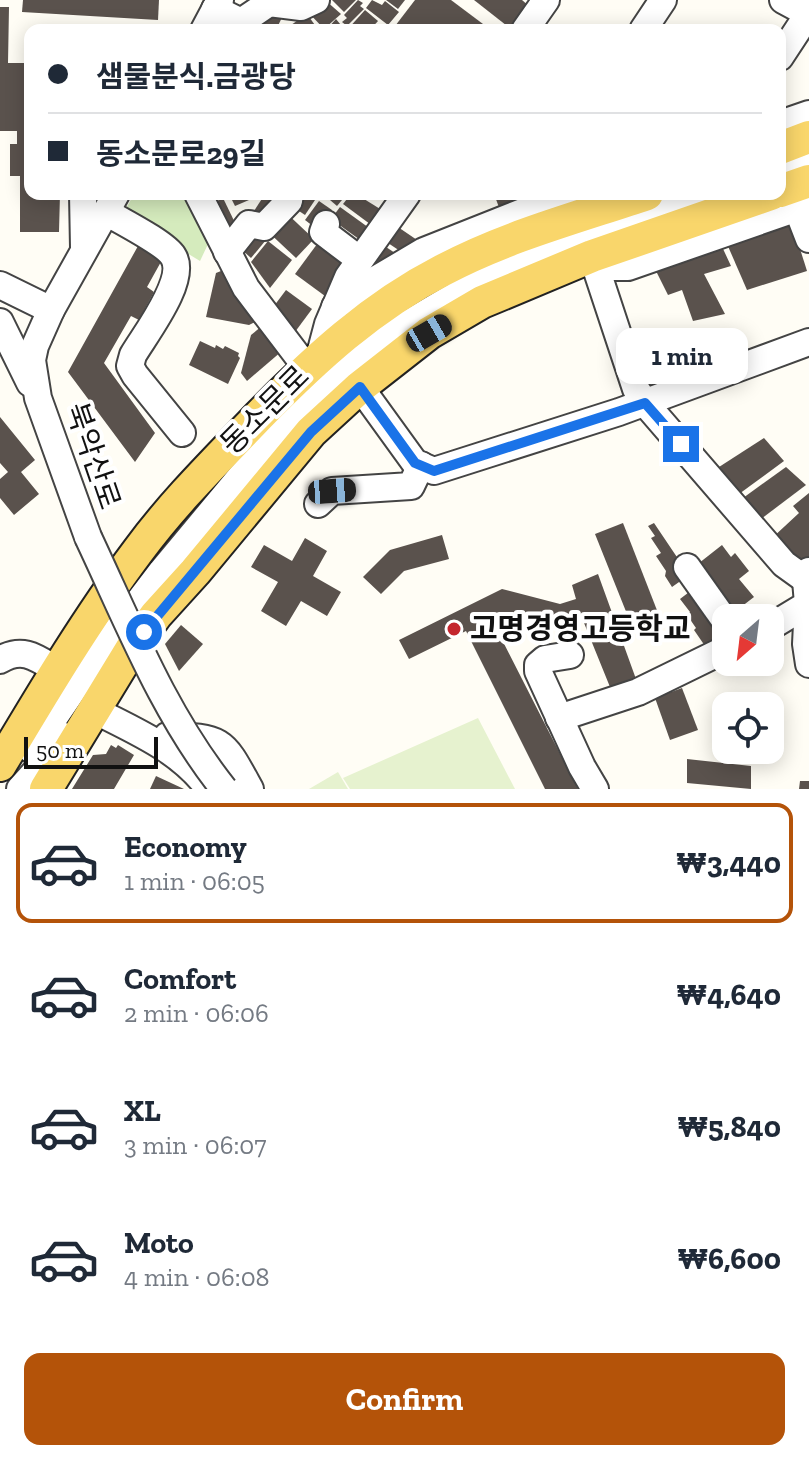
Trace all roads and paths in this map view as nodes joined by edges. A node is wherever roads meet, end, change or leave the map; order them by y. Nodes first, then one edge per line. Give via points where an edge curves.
1 (316, 0) edge
2 (663, 0) edge
3 (783, 0) edge
4 (542, 1) edge
5 (213, 13) edge
6 (809, 14) edge
7 (256, 23) edge
8 (529, 24) edge
9 (647, 24) edge
10 (786, 48) edge
11 (809, 114) edge
12 (786, 122) edge
13 (809, 137) edge
14 (786, 146) edge
15 (809, 156) edge
16 (786, 165) edge
17 (809, 171) edge
18 (786, 180) edge
19 (793, 196) edge
20 (83, 200) edge
21 (201, 200) edge
22 (289, 200) edge
23 (403, 200) edge
24 (553, 200) edge
25 (630, 200) edge
26 (688, 200) edge
27 (730, 200) edge
28 (780, 200) edge
29 (111, 203) edge
30 (326, 224) dead end
31 (809, 239) edge
32 (84, 252) junction
33 (227, 252) junction
34 (592, 256) junction
35 (360, 260) junction
36 (0, 285) edge
37 (335, 307) junction
38 (51, 310) junction
39 (0, 322) edge
40 (809, 342) edge
41 (313, 361) junction
42 (360, 387) junction
43 (38, 398) junction
44 (645, 403) junction
45 (182, 433) dead end
46 (421, 465) junction
47 (318, 504) dead end
48 (687, 567) dead end
49 (808, 584) edge
50 (713, 604) edge
51 (784, 611) edge
52 (570, 655) dead end
53 (712, 656) edge
54 (0, 660) edge
55 (809, 664) edge
56 (58, 671) junction
57 (94, 710) junction
58 (559, 718) junction
59 (144, 736) junction
60 (183, 736) junction
61 (186, 764) junction
62 (0, 765) edge
63 (3, 789) edge
64 (20, 789) edge
65 (46, 789) edge
66 (209, 789) edge
67 (224, 789) edge
68 (250, 789) edge
69 (595, 789) edge

1 - 7 street via 301,7 269,3
2 - 9 street
3 - 6 street
4 - 8 street
5 - 7 street
6 - 10 street
11 - 12 street
13 - 14 main road
15 - 16 street
17 - 18 street
19 - 31 street
20 - 32 street
21 - 33 street
22 - 33 street via 264,227 249,224
23 - 35 street
24 - 37 street via 424,251
25 - 41 main road, 동소문로 via 443,269 372,312
26 - 63 street via 490,275 387,336 312,399 162,571
27 - 64 street via 543,267 414,328 320,406 248,484 221,524 127,632 47,759
28 - 34 main road, 동소문로
29 - 32 street, 북악산로
29 - 45 street via 175,258 174,285 130,366
30 - 35 street via 323,232
32 - 38 street, 북악산로
33 - 41 street via 246,288
34 - 42 main road, 동소문로 via 482,302 429,333
34 - 44 street
35 - 37 street
36 - 38 street
37 - 41 street
38 - 43 street, 북악산로 via 32,360
39 - 43 street
40 - 44 street
41 - 56 main road, 동소문로 via 177,503 137,552
42 - 46 street
42 - 57 main road, 동소문로 via 311,432 156,615
43 - 67 street, 북악산로, bridge via 88,537 171,713
44 - 46 street via 434,471
44 - 49 street via 784,564
46 - 47 street via 411,486 332,491
48 - 50 street
49 - 51 street
49 - 55 street
52 - 58 street via 545,659 538,668
53 - 58 street via 638,692
54 - 56 street via 25,653
56 - 62 main road, 동소문로
57 - 59 street
57 - 65 main road, 동소문로
58 - 69 street
59 - 60 street
59 - 61 street
60 - 61 street via 177,745
60 - 68 street via 220,744
61 - 66 street

